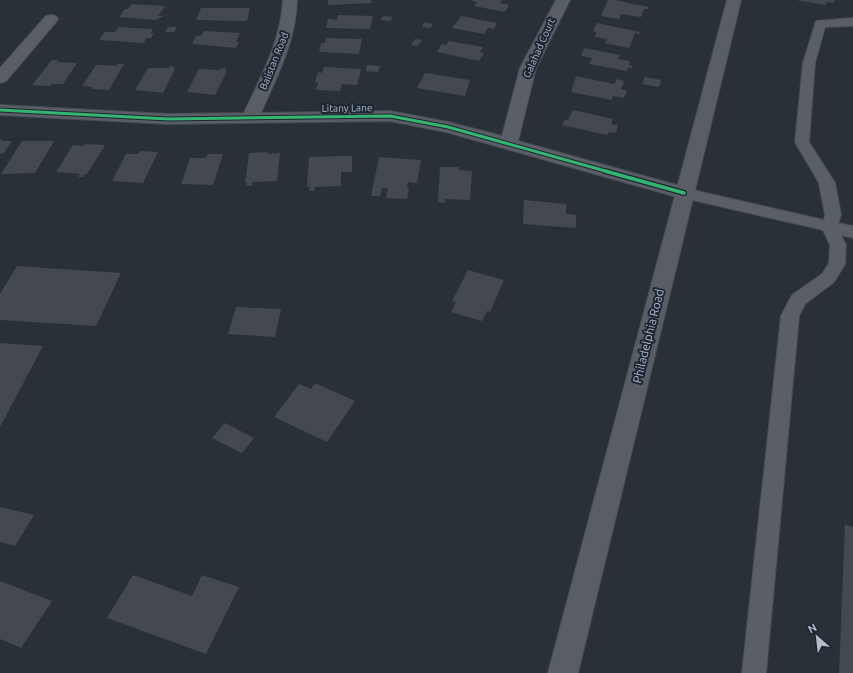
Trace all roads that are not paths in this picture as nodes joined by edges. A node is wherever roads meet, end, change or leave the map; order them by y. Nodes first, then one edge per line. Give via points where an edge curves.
1 (290, 0) edge
2 (563, 0) edge
3 (734, 0) edge
4 (51, 19) dead end
5 (853, 22) edge
6 (0, 78) edge
7 (0, 110) edge
8 (250, 119) junction
9 (508, 145) junction
10 (684, 193) junction
11 (829, 227) junction
12 (853, 232) edge
13 (563, 673) edge
14 (754, 673) edge

1 - 8 street, Balistan Road via 291,10 284,38
2 - 9 street, Galahad Court via 528,68
3 - 10 main road, Philadelphia Road
4 - 6 street
5 - 11 lane via 820,24 809,63 802,142 827,183 833,216
7 - 8 street, Litany Lane via 168,119
8 - 9 street, Litany Lane via 390,116 448,127
9 - 10 street, Litany Lane
10 - 11 lane
10 - 13 main road, Philadelphia Road
11 - 12 lane
11 - 14 lane via 838,245 836,264 828,278 798,300 790,316

